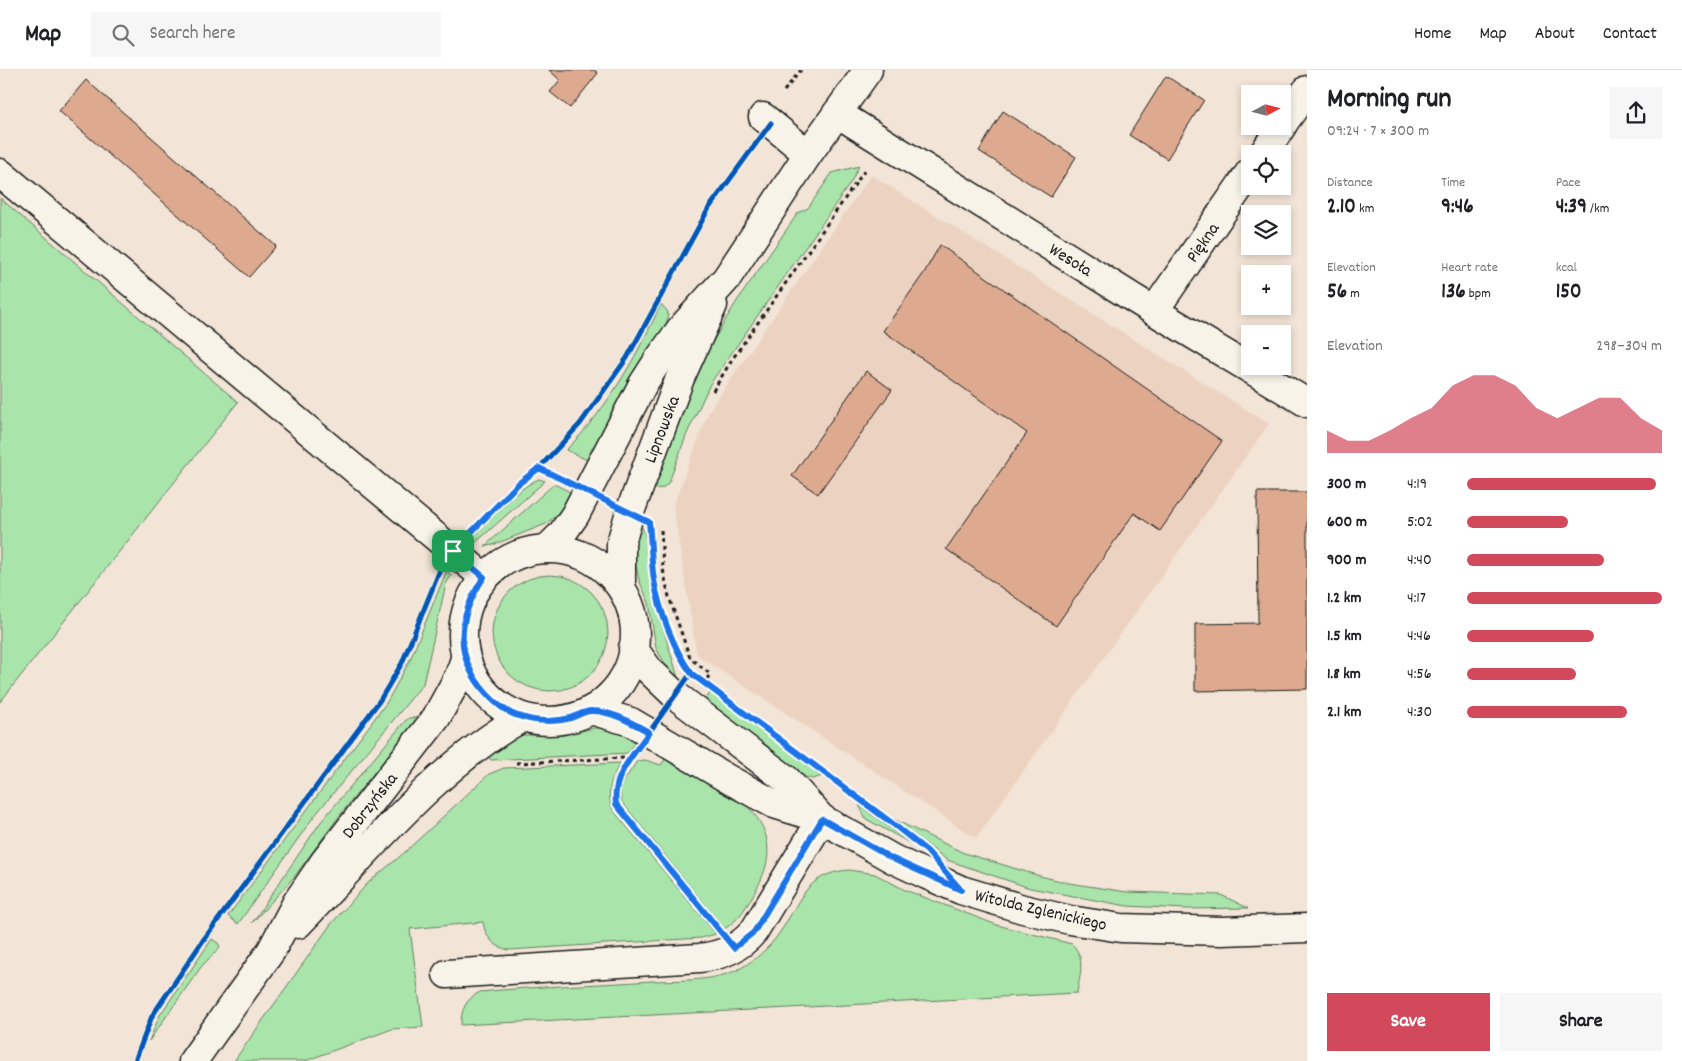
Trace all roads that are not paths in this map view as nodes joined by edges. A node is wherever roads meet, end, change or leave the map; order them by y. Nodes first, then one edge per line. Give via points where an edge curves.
1 (868, 70) edge
2 (1307, 90) edge
3 (837, 113) junction
4 (1291, 113) edge
5 (763, 117) dead end
6 (808, 154) junction
7 (0, 173) edge
8 (1241, 185) edge
9 (726, 279) junction
10 (1154, 312) junction
11 (1307, 403) edge
12 (547, 549) junction
13 (484, 577) junction
14 (621, 585) junction
15 (633, 648) junction
16 (465, 659) junction
17 (591, 710) junction
18 (522, 718) junction
19 (822, 819) junction
20 (1307, 928) edge
21 (271, 952) junction
22 (448, 974) dead end
23 (193, 1061) edge

1 - 3 main road, Lipnowska
2 - 4 main road
3 - 6 main road, Lipnowska
3 - 10 main road, Wesoła
5 - 6 main road
6 - 9 main road, Lipnowska
7 - 13 main road
8 - 10 main road, Piękna
9 - 12 main road, Lipnowska via 680,330 659,359 575,515
9 - 14 main road, Lipnowska via 680,378 630,512 621,543
10 - 11 main road, Wesoła
12 - 13 main road via 516,556
12 - 14 main road via 587,558
13 - 16 main road via 472,596 464,621
14 - 15 main road via 633,616
15 - 17 main road via 622,682
15 - 19 main road, Witolda Zglenickiego via 648,670 675,695 786,780
16 - 18 main road via 478,684 491,698 501,708
16 - 21 main road, Dobrzyńska via 436,718 325,861 297,902
17 - 18 main road via 558,720
17 - 19 main road, Witolda Zglenickiego via 615,716 649,732 774,804
18 - 21 main road, Dobrzyńska via 489,737 436,782
19 - 20 main road, Witolda Zglenickiego via 893,859 961,890 1042,913 1121,928 1153,930
19 - 22 main road via 754,932 729,951 712,957
21 - 23 main road, Dobrzyńska

